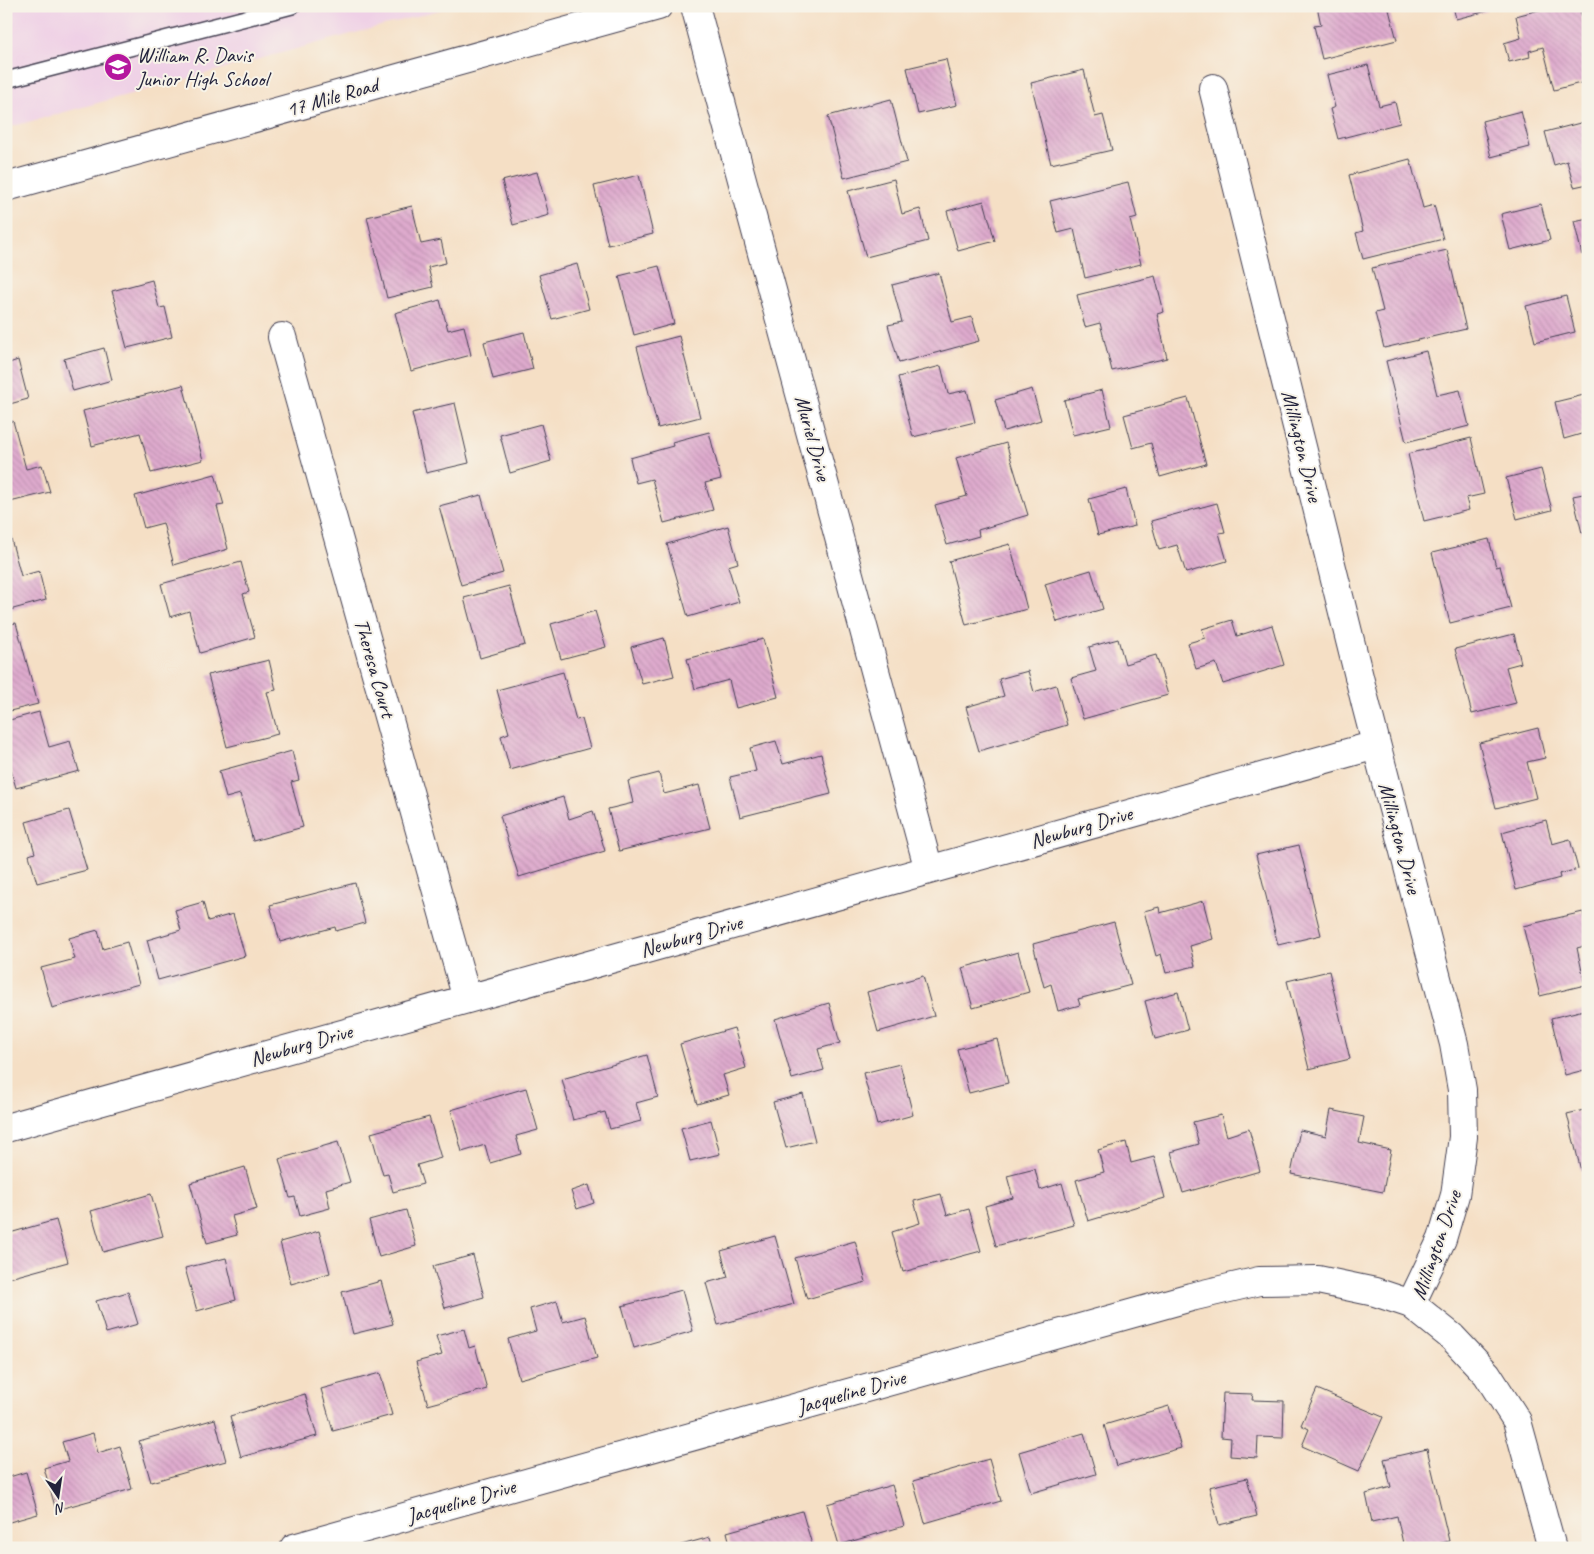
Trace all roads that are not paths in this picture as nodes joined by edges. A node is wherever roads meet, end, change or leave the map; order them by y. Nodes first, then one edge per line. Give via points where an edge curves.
1 (292, 6) edge
2 (658, 6) edge
3 (694, 6) edge
4 (6, 80) edge
5 (1213, 88) dead end
6 (6, 188) edge
7 (282, 337) dead end
8 (1376, 745) junction
9 (929, 870) junction
10 (467, 999) junction
11 (6, 1128) edge
12 (1411, 1304) junction
13 (294, 1548) edge
14 (1552, 1548) edge

1 - 4 lane
2 - 6 street, 17 Mile Road
3 - 9 street, Muriel Drive
5 - 8 street, Millington Drive
7 - 10 street, Theresa Court
8 - 9 street, Newburg Drive
8 - 12 street, Millington Drive via 1454,1044 1462,1090 1464,1137 1454,1195 1442,1239
9 - 10 street, Newburg Drive
10 - 11 street, Newburg Drive
12 - 13 street, Jacqueline Drive via 1375,1292 1318,1280 1259,1281 1172,1302
12 - 14 street, Millington Drive via 1452,1337 1487,1374 1517,1421

